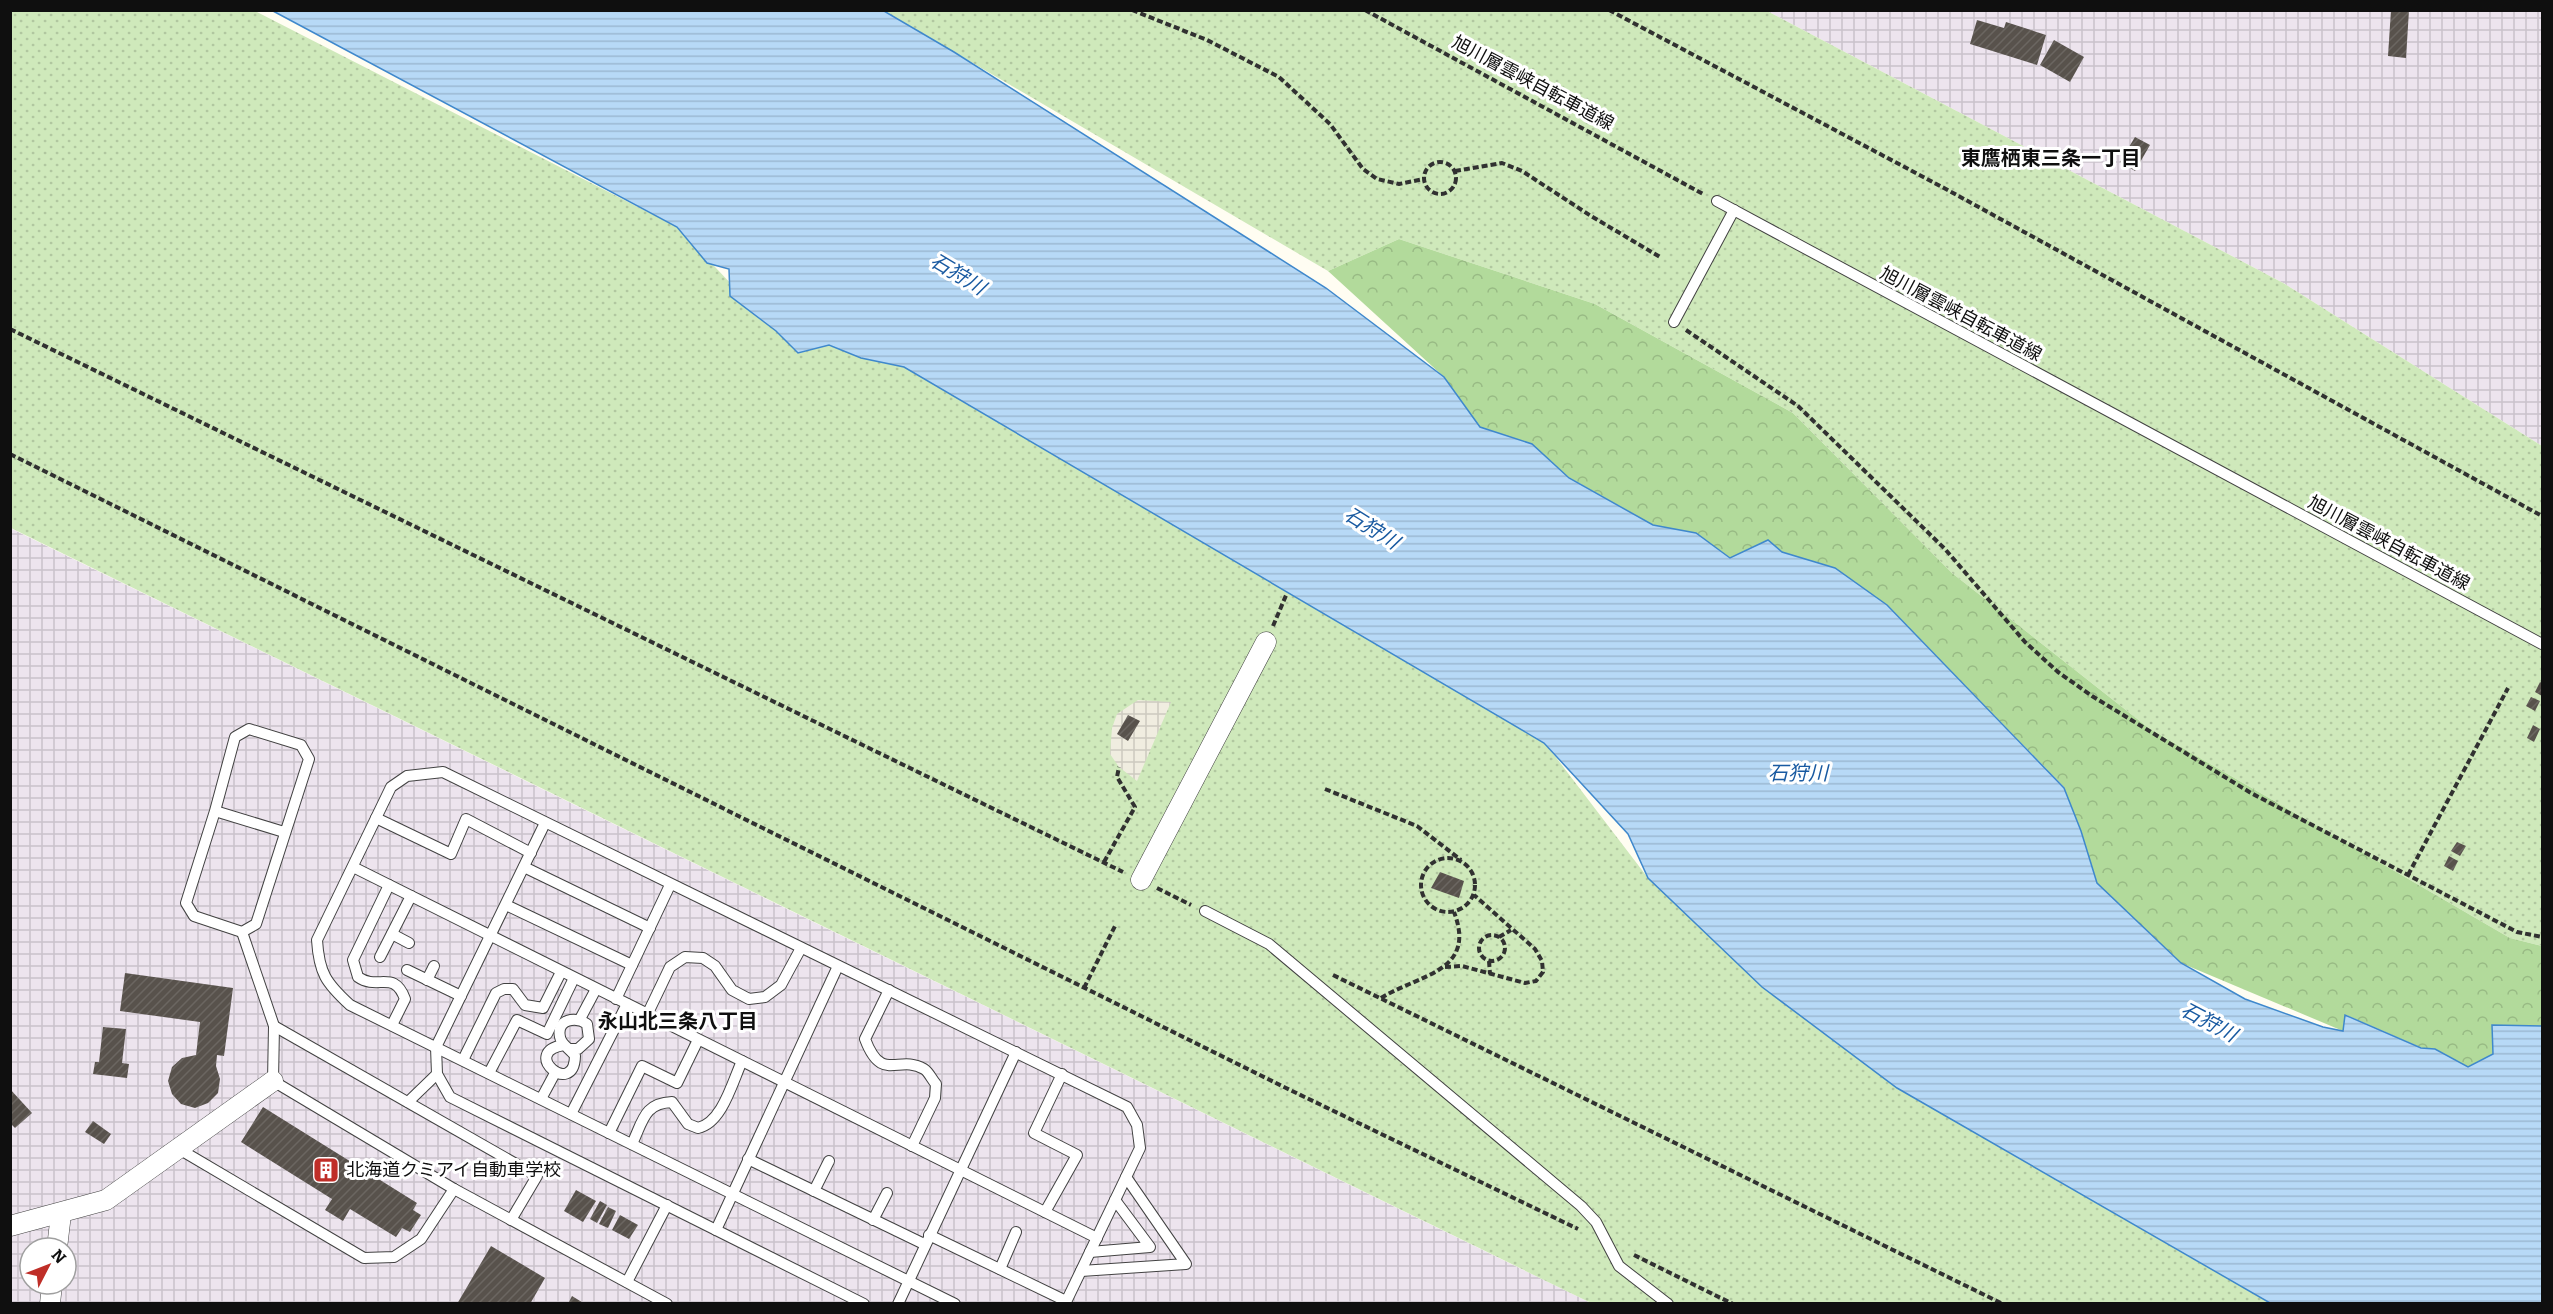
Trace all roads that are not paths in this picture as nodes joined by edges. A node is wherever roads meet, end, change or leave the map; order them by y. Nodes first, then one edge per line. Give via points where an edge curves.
1 (1717, 201) road end
2 (1734, 210) junction
3 (1674, 322) road end
4 (1266, 642) road end
5 (2541, 642) edge
6 (215, 811) junction
7 (376, 818) junction
8 (545, 823) junction
9 (284, 831) junction
10 (531, 853) junction
11 (353, 867) junction
12 (524, 867) junction
13 (1141, 880) road end
14 (389, 885) junction
15 (670, 885) junction
16 (411, 896) junction
17 (506, 905) junction
18 (1205, 912) road end
19 (650, 928) junction
20 (242, 932) junction
21 (392, 934) junction
22 (490, 936) junction
23 (409, 943) dead end
24 (801, 948) junction
25 (380, 957) dead end
26 (632, 965) junction
27 (434, 966) dead end
28 (838, 966) junction
29 (407, 970) dead end
30 (561, 972) junction
31 (574, 978) junction
32 (427, 980) junction
33 (596, 989) junction
34 (889, 990) junction
35 (461, 996) junction
36 (616, 999) junction
37 (627, 1004) junction
38 (647, 1014) junction
39 (580, 1019) junction
40 (392, 1025) junction
41 (274, 1026) junction
42 (698, 1040) junction
43 (436, 1047) junction
44 (567, 1047) junction
45 (1016, 1052) junction
46 (463, 1060) junction
47 (742, 1061) junction
48 (489, 1073) junction
49 (555, 1073) junction
50 (437, 1074) junction
51 (1062, 1074) junction
52 (273, 1081) junction
53 (785, 1083) junction
54 (541, 1099) junction
55 (408, 1102) junction
56 (571, 1114) junction
57 (609, 1132) junction
58 (632, 1144) junction
59 (912, 1146) junction
60 (179, 1149) junction
61 (748, 1159) junction
62 (829, 1161) dead end
63 (960, 1170) junction
64 (1126, 1177) junction
65 (454, 1189) junction
66 (814, 1191) junction
67 (733, 1193) junction
68 (887, 1193) dead end
69 (1115, 1200) junction
70 (668, 1205) junction
71 (1045, 1212) junction
72 (61, 1214) junction
73 (511, 1220) junction
74 (873, 1220) junction
75 (10, 1226) edge
76 (716, 1230) junction
77 (1016, 1232) dead end
78 (58, 1236) edge
79 (1097, 1238) junction
80 (927, 1240) junction
81 (1090, 1252) junction
82 (1000, 1269) junction
83 (1081, 1270) junction
84 (908, 1280) junction
85 (627, 1282) junction
86 (1066, 1302) edge
87 (667, 1304) edge
88 (864, 1304) edge
89 (898, 1304) edge
90 (955, 1304) edge
91 (1668, 1304) edge

1 - 2 lane, 旭川層雲峡自転車道線
2 - 3 lane
2 - 5 lane, 旭川層雲峡自転車道線
4 - 13 street
6 - 9 lane
6 - 9 lane via 235,737 249,729 301,745 309,759
6 - 20 lane via 186,903 194,916
7 - 8 lane via 391,786 407,776 443,772
7 - 10 lane via 451,854 466,819
7 - 11 lane
8 - 10 lane
8 - 15 lane
9 - 20 lane via 256,924
10 - 12 lane
11 - 14 lane
11 - 40 lane via 317,940 318,963 328,985 350,1005
12 - 17 lane
12 - 19 lane
14 - 16 lane
14 - 40 lane via 353,960 358,976 366,982 391,981 401,988 405,999
15 - 19 lane
15 - 24 lane
16 - 21 lane
16 - 22 lane
17 - 22 lane
17 - 26 lane
18 - 91 lane via 1269,944 1591,1214 1619,1266
19 - 26 lane
20 - 41 lane
21 - 23 lane
21 - 25 lane
22 - 30 lane
22 - 35 lane
24 - 28 lane
24 - 38 lane via 781,985 765,997 749,999 732,990 715,966 703,958 685,957 670,967
26 - 36 lane
27 - 32 lane
28 - 34 lane
28 - 53 lane
29 - 32 lane
30 - 31 lane
30 - 46 lane via 543,1008 525,1005 513,989 496,993
31 - 33 lane
31 - 48 lane via 547,1034 517,1020
32 - 35 lane
33 - 36 lane
33 - 39 lane
34 - 45 lane
34 - 59 lane via 865,1039 870,1053 882,1064 926,1070 936,1084 935,1098
35 - 43 lane
36 - 37 lane
37 - 38 lane
37 - 56 lane
38 - 42 lane
39 - 44 lane via 564,1022 560,1029
39 - 44 lane via 586,1024 590,1039 579,1049
40 - 43 lane
41 - 52 lane
41 - 55 lane
42 - 47 lane
42 - 57 lane via 677,1083 642,1066
43 - 46 lane
43 - 50 lane
44 - 49 lane via 575,1056 575,1064 570,1071
44 - 49 lane via 555,1046 549,1052 546,1059
45 - 51 lane
45 - 63 lane
46 - 48 lane
47 - 53 lane
47 - 58 lane via 717,1114 707,1126 688,1124 672,1102 659,1102 648,1109
48 - 54 lane
49 - 54 lane
50 - 55 lane
50 - 70 lane via 450,1097
51 - 64 lane via 1126,1107 1137,1125 1140,1148
51 - 71 lane via 1034,1133 1077,1155
52 - 60 street
52 - 65 lane
53 - 59 lane
53 - 61 lane
54 - 56 lane
55 - 73 lane via 537,1176
56 - 57 lane
57 - 58 lane
58 - 67 lane
59 - 63 lane
60 - 65 lane via 364,1258 394,1257 421,1239
60 - 72 street via 106,1200
61 - 66 lane
61 - 67 lane
62 - 66 lane
63 - 71 lane
63 - 80 lane
64 - 69 lane
64 - 83 lane via 1186,1264
65 - 73 lane
66 - 74 lane
67 - 76 lane
67 - 84 lane
68 - 74 lane
69 - 79 lane
69 - 81 lane via 1150,1247
70 - 76 lane
70 - 85 lane
71 - 79 lane
72 - 75 street
72 - 78 street
73 - 85 lane
74 - 80 lane
76 - 88 lane
77 - 82 lane
79 - 81 lane
80 - 82 lane
80 - 84 lane
81 - 83 lane
82 - 86 lane
83 - 86 lane
84 - 89 lane
84 - 90 lane
85 - 87 lane

